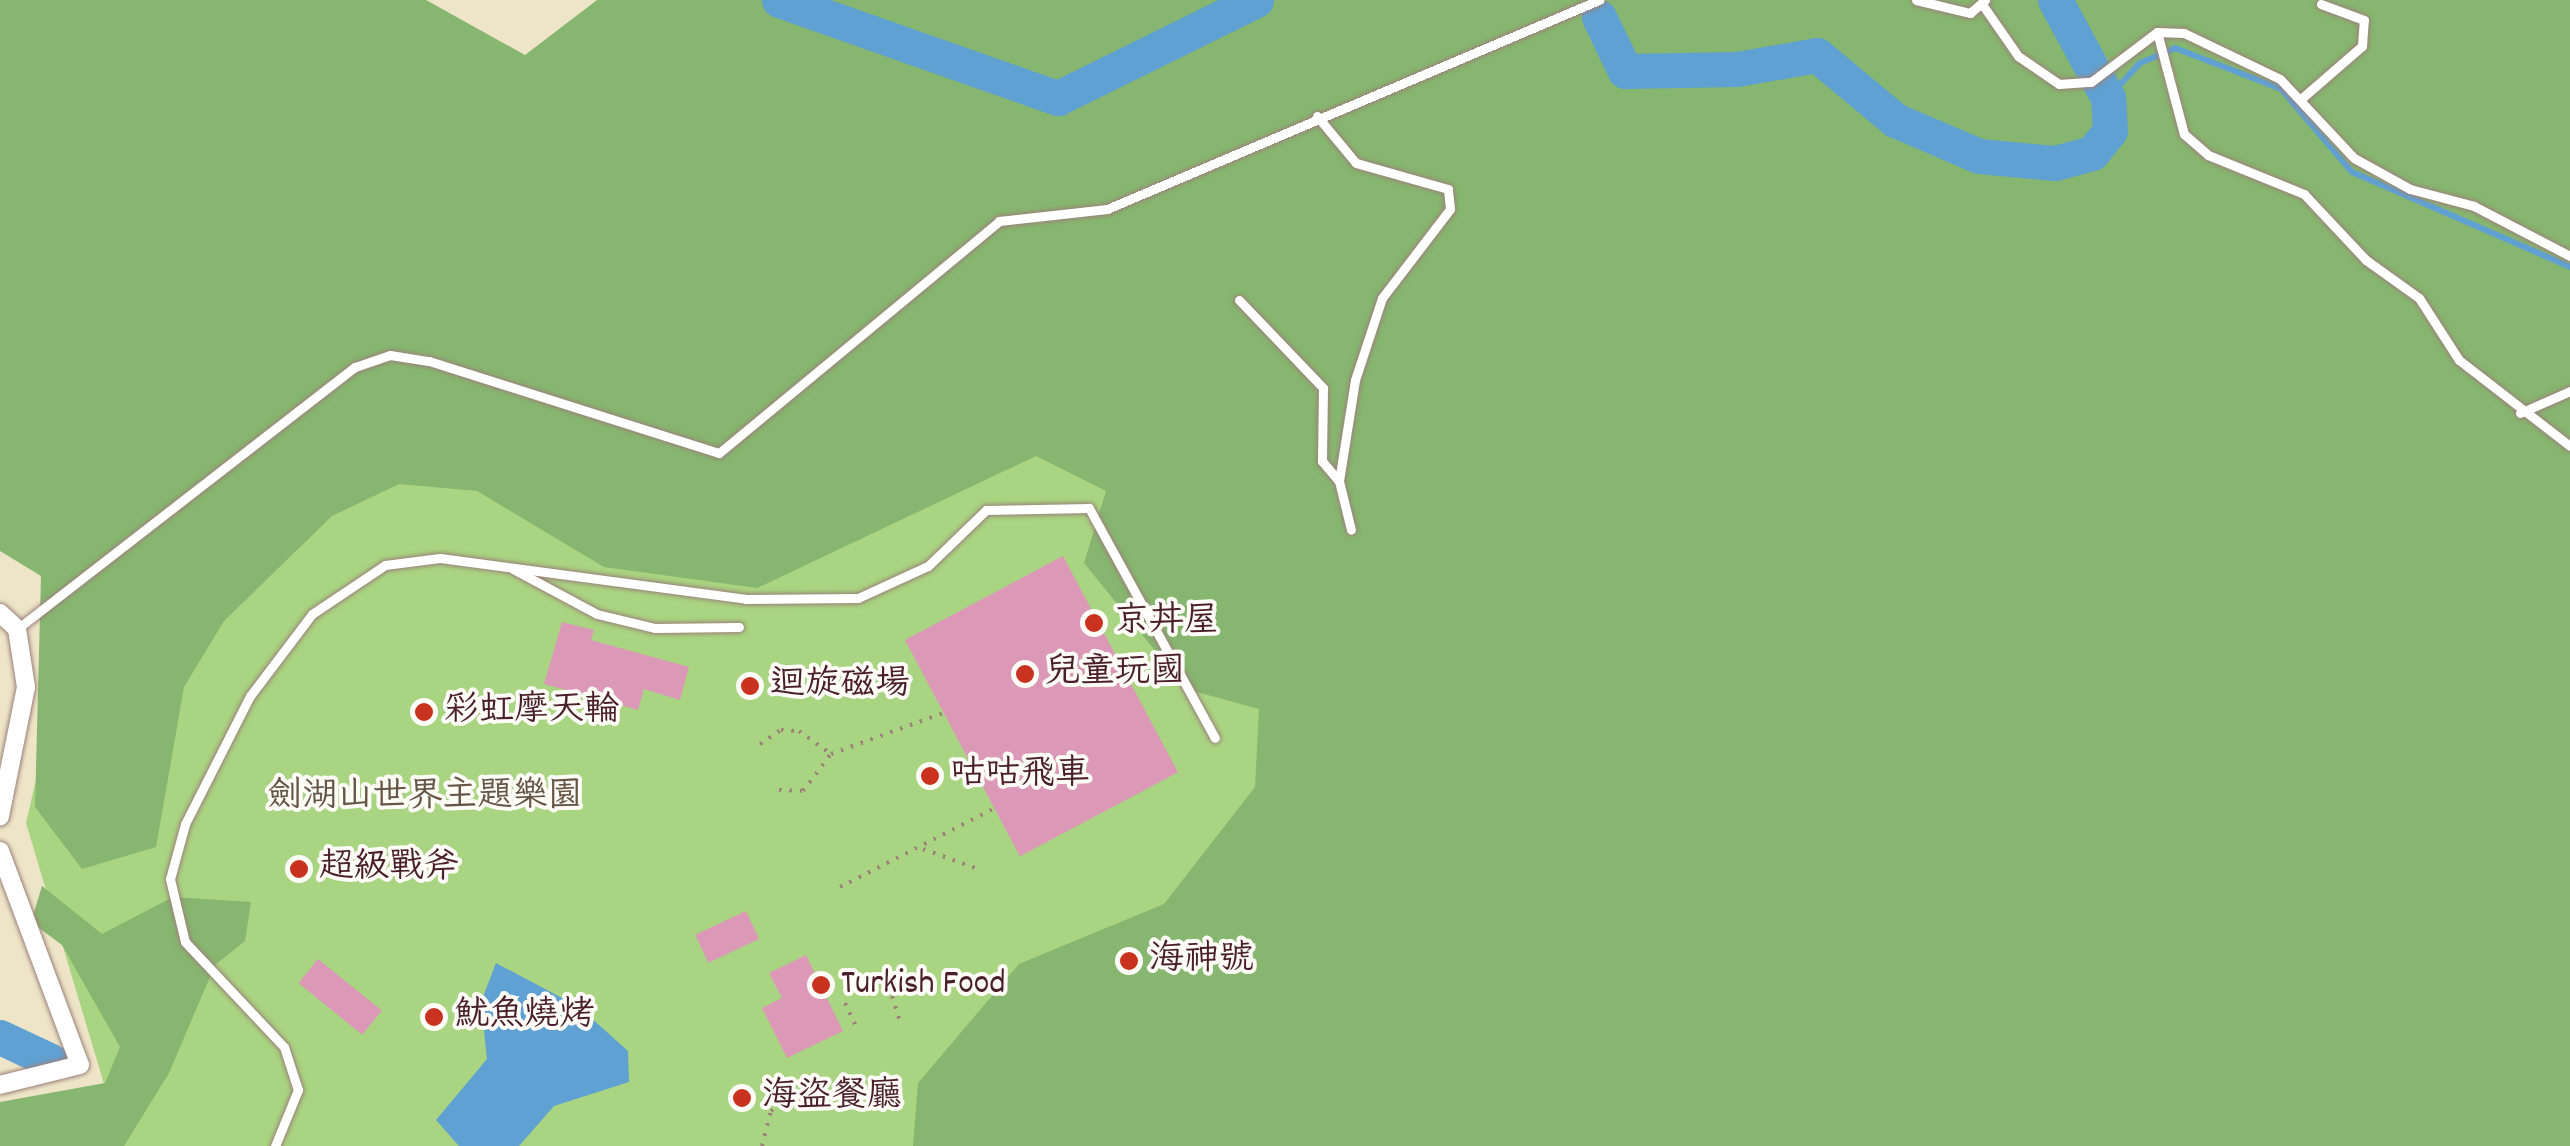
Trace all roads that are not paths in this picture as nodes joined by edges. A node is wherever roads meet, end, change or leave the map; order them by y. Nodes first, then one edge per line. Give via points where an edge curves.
1 (1598, 0) edge
2 (1916, 0) edge
3 (1985, 3) edge
4 (2321, 4) dead end
5 (2157, 32) junction
6 (2302, 98) junction
7 (1316, 116) junction
8 (2570, 256) edge
9 (1239, 300) dead end
10 (2570, 390) edge
11 (2520, 413) junction
12 (2570, 446) edge
13 (1339, 480) junction
14 (1351, 530) dead end
15 (511, 568) junction
16 (0, 612) edge
17 (740, 627) dead end
18 (17, 630) junction
19 (1214, 738) dead end
20 (0, 816) edge
21 (0, 850) edge
22 (0, 1085) edge
23 (275, 1146) edge

1 - 7 lane
2 - 3 lane via 1956,13
3 - 5 lane via 2018,56 2059,84 2090,82
4 - 6 lane via 2364,20 2362,46
5 - 6 lane via 2221,50
5 - 11 lane via 2184,134 2208,154 2304,194 2366,260 2420,298 2459,360
6 - 8 lane via 2354,158
7 - 13 lane via 1356,162 1448,188 1450,209 1382,298 1355,380
7 - 18 lane via 1107,210 999,221 720,453 429,361 390,354 355,367
9 - 13 lane via 1323,388 1322,462
10 - 11 lane
11 - 12 lane
13 - 14 lane
15 - 17 lane via 548,596 597,614 655,628
15 - 19 lane via 746,598 858,598 928,566 986,510 1088,508
15 - 23 lane via 440,558 384,566 312,614 250,696 184,824 170,879 185,942 261,1014 298,1090
16 - 18 street
18 - 20 street via 26,687
21 - 22 street via 80,1065

